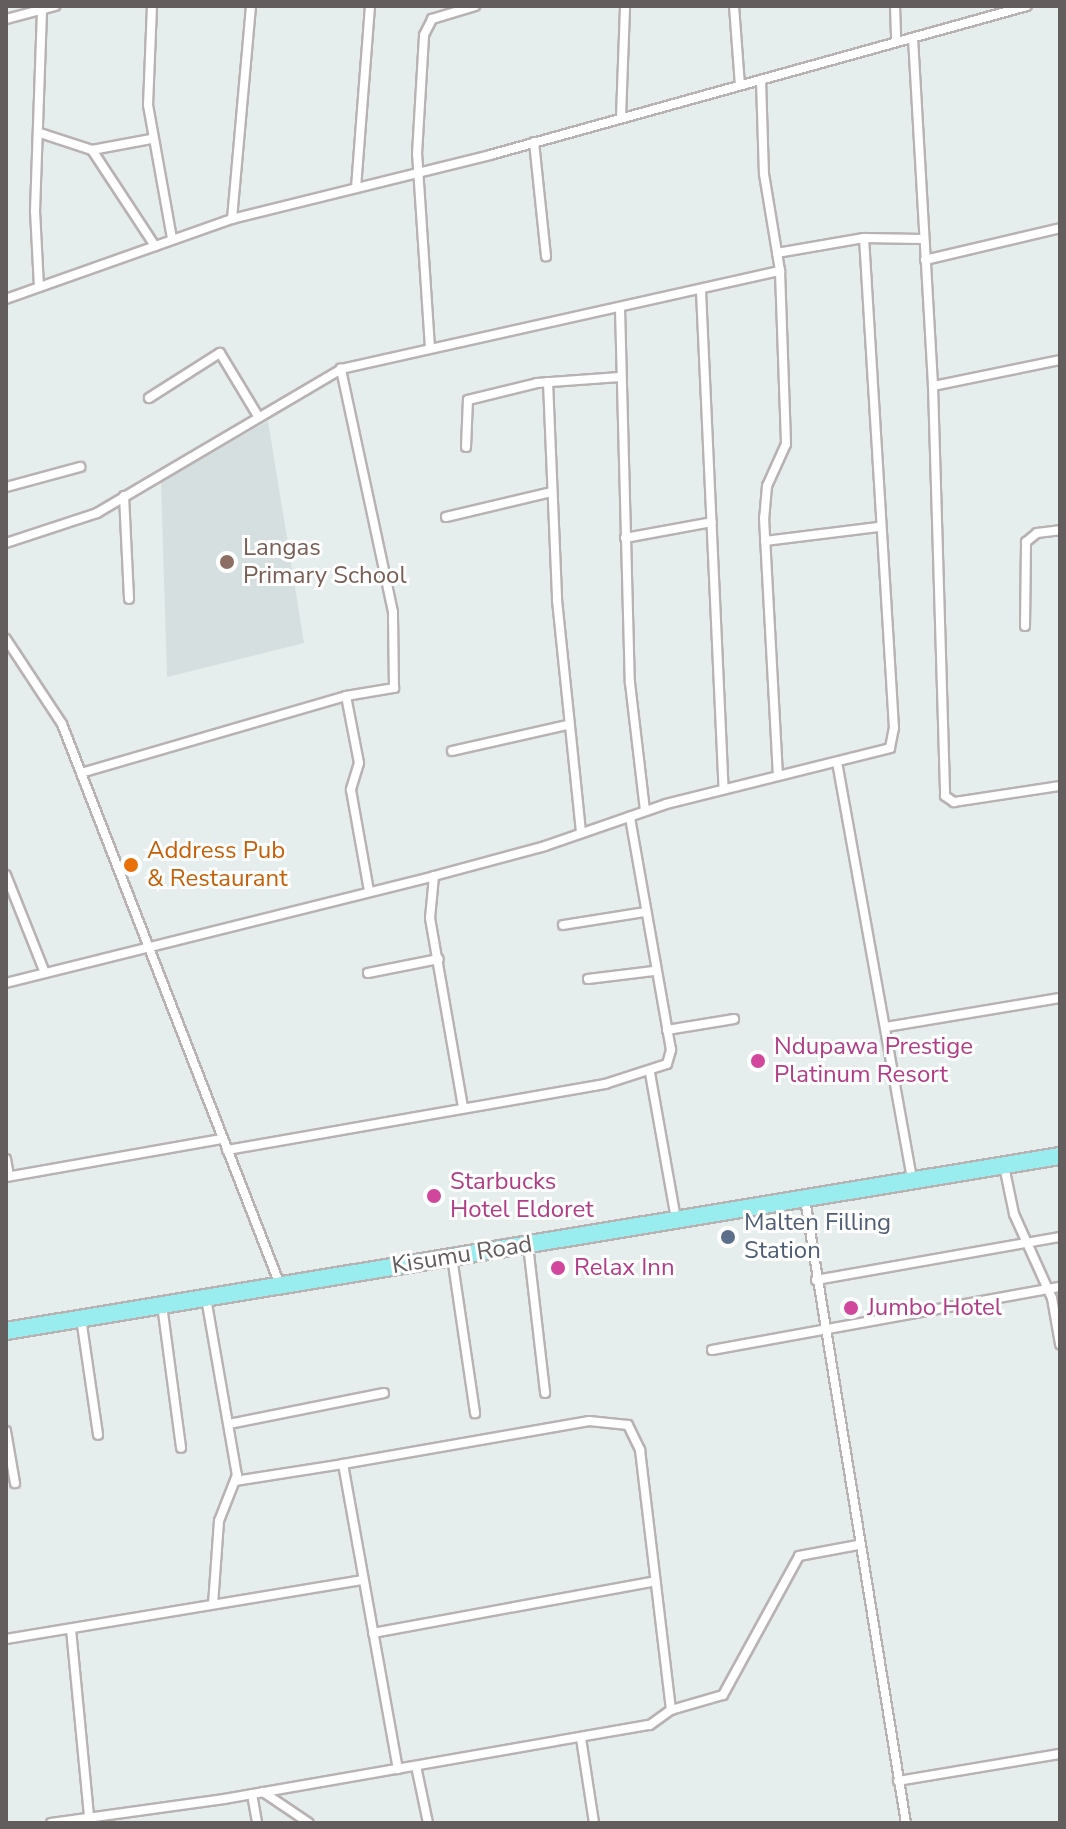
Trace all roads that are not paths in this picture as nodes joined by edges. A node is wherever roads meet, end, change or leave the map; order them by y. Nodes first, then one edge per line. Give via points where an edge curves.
1 (55, 6) edge
2 (152, 6) edge
3 (251, 6) edge
4 (370, 6) edge
5 (475, 6) edge
6 (625, 6) edge
7 (734, 6) edge
8 (895, 6) edge
9 (1027, 6) edge
10 (42, 10) junction
11 (6, 19) edge
12 (913, 38) junction
13 (896, 42) junction
14 (761, 80) junction
15 (740, 85) junction
16 (621, 117) junction
17 (40, 133) junction
18 (151, 139) junction
19 (534, 142) junction
20 (92, 150) junction
21 (419, 173) junction
22 (356, 188) junction
23 (232, 219) junction
24 (1060, 228) edge
25 (864, 238) junction
26 (172, 239) junction
27 (922, 239) junction
28 (155, 246) junction
29 (777, 253) junction
30 (546, 256) dead end
31 (925, 260) junction
32 (780, 271) junction
33 (39, 287) junction
34 (701, 291) junction
35 (6, 299) edge
36 (620, 308) junction
37 (430, 348) junction
38 (1060, 360) edge
39 (341, 369) junction
40 (620, 377) junction
41 (548, 382) junction
42 (933, 386) junction
43 (149, 398) dead end
44 (258, 416) junction
45 (466, 447) dead end
46 (80, 467) dead end
47 (6, 487) edge
48 (552, 492) junction
49 (124, 496) junction
50 (446, 517) dead end
51 (712, 522) junction
52 (878, 527) junction
53 (1060, 530) edge
54 (625, 538) junction
55 (765, 541) junction
56 (6, 543) edge
57 (129, 599) dead end
58 (1025, 626) dead end
59 (7, 642) edge
60 (346, 696) junction
61 (567, 725) junction
62 (452, 751) dead end
63 (837, 762) junction
64 (81, 773) junction
65 (778, 774) junction
66 (1060, 786) edge
67 (724, 788) junction
68 (645, 811) junction
69 (630, 817) junction
70 (581, 833) junction
71 (6, 875) edge
72 (434, 876) junction
73 (369, 891) junction
74 (645, 912) junction
75 (563, 925) dead end
76 (148, 947) junction
77 (439, 959) junction
78 (654, 971) junction
79 (45, 973) junction
80 (368, 973) dead end
81 (588, 979) dead end
82 (6, 983) edge
83 (1060, 998) edge
84 (734, 1019) dead end
85 (886, 1027) junction
86 (667, 1030) junction
87 (650, 1073) junction
88 (463, 1108) junction
89 (222, 1139) junction
90 (227, 1150) junction
91 (1060, 1156) edge
92 (6, 1159) edge
93 (1004, 1165) junction
94 (8, 1176) edge
95 (912, 1180) junction
96 (805, 1198) junction
97 (676, 1219) junction
98 (1060, 1237) edge
99 (1025, 1243) junction
100 (528, 1245) junction
101 (452, 1257) junction
102 (816, 1280) junction
103 (280, 1286) junction
104 (1060, 1287) edge
105 (1048, 1289) junction
106 (206, 1298) junction
107 (162, 1305) junction
108 (81, 1318) junction
109 (823, 1327) junction
110 (6, 1331) edge
111 (1060, 1344) edge
112 (712, 1350) dead end
113 (384, 1393) dead end
114 (545, 1393) dead end
115 (475, 1413) dead end
116 (229, 1424) junction
117 (6, 1431) edge
118 (98, 1435) dead end
119 (181, 1448) dead end
120 (343, 1464) junction
121 (235, 1481) junction
122 (15, 1483) dead end
123 (858, 1545) junction
124 (363, 1580) junction
125 (655, 1581) junction
126 (213, 1604) junction
127 (71, 1629) junction
128 (373, 1633) junction
129 (6, 1639) edge
130 (671, 1710) junction
131 (581, 1738) junction
132 (1060, 1754) edge
133 (416, 1766) junction
134 (398, 1769) junction
135 (898, 1781) junction
136 (263, 1792) junction
137 (252, 1794) junction
138 (93, 1816) junction
139 (51, 1823) edge
140 (108, 1823) edge
141 (257, 1823) edge
142 (309, 1823) edge
143 (428, 1823) edge
144 (594, 1823) edge
145 (906, 1823) edge

1 - 10 street
2 - 18 street via 147,72
3 - 23 street
4 - 22 street
5 - 21 street via 432,19 425,29
6 - 16 street
7 - 15 street
8 - 13 street
9 - 12 street
10 - 11 street
10 - 17 street
12 - 13 street
12 - 27 street
13 - 14 street
14 - 15 street
14 - 29 street via 764,174
15 - 16 street
16 - 19 street
17 - 20 street
17 - 33 street via 35,211
18 - 20 street
18 - 26 street
19 - 21 street
19 - 30 street
20 - 28 street
21 - 22 street
21 - 37 street
22 - 23 street
23 - 26 street
24 - 31 street
25 - 27 street
25 - 29 street
25 - 52 street
26 - 28 street
27 - 31 street
28 - 33 street
29 - 32 street
31 - 42 street
32 - 34 street
32 - 55 street via 786,444 767,486
33 - 35 street
34 - 36 street
34 - 51 street
36 - 37 street
36 - 40 street
37 - 39 street
38 - 42 street
39 - 44 street
39 - 60 street via 395,636 394,688
40 - 41 street
40 - 54 street
41 - 45 street via 468,400
41 - 48 street
42 - 66 street via 945,796 954,802
43 - 44 street via 220,353
44 - 49 street
46 - 47 street
48 - 50 street
48 - 61 street
49 - 56 street via 85,519
49 - 57 street
51 - 54 street
51 - 67 street
52 - 55 street
52 - 63 street via 894,742 886,750
53 - 58 street via 1037,533 1026,542
54 - 68 street via 630,683
55 - 65 street
59 - 64 street via 58,715
60 - 64 street
60 - 73 street via 359,763 351,790
61 - 62 street
61 - 70 street
63 - 65 street
63 - 85 street
64 - 76 street
65 - 67 street
67 - 68 street
68 - 69 street
69 - 70 street
69 - 74 street
70 - 72 street
71 - 79 street
72 - 73 street
72 - 77 street via 430,918
73 - 76 street
74 - 75 street
74 - 78 street
76 - 79 street
76 - 89 street
77 - 80 street
77 - 88 street
78 - 81 street
78 - 86 street
79 - 82 street
83 - 85 street
84 - 86 street
85 - 95 street
86 - 87 street via 669,1060
87 - 88 street
87 - 97 street
88 - 90 street
89 - 90 street
89 - 94 street
90 - 103 street
91 - 93 highway, Kisumu Road
92 - 94 street
93 - 95 highway, Kisumu Road
93 - 99 street
95 - 96 highway, Kisumu Road
96 - 97 highway, Kisumu Road
96 - 102 street
97 - 100 highway, Kisumu Road
98 - 99 street
99 - 102 street
99 - 105 street
100 - 101 highway, Kisumu Road
100 - 114 street
101 - 103 highway, Kisumu Road
101 - 115 street
102 - 109 street
103 - 106 highway, Kisumu Road
104 - 105 street
105 - 109 street
105 - 111 street
106 - 107 highway, Kisumu Road
106 - 116 street
107 - 108 highway, Kisumu Road
107 - 119 street
108 - 110 highway, Kisumu Road
108 - 118 street
109 - 112 street
109 - 123 street
113 - 116 street
116 - 121 street
117 - 122 street
120 - 121 street
120 - 124 street
120 - 125 street via 589,1421 621,1422 633,1429 640,1450
121 - 126 street via 219,1521
123 - 130 street via 799,1556 729,1688 715,1699
123 - 135 street
124 - 126 street
124 - 128 street
125 - 128 street
125 - 130 street
126 - 127 street
127 - 129 street
127 - 138 street
128 - 134 street
130 - 131 street via 650,1725
131 - 133 street
131 - 144 street
132 - 135 street
133 - 134 street
133 - 143 street
134 - 136 street
135 - 145 street
136 - 137 street
136 - 142 street
137 - 138 street
137 - 141 street
138 - 139 street
138 - 140 street

